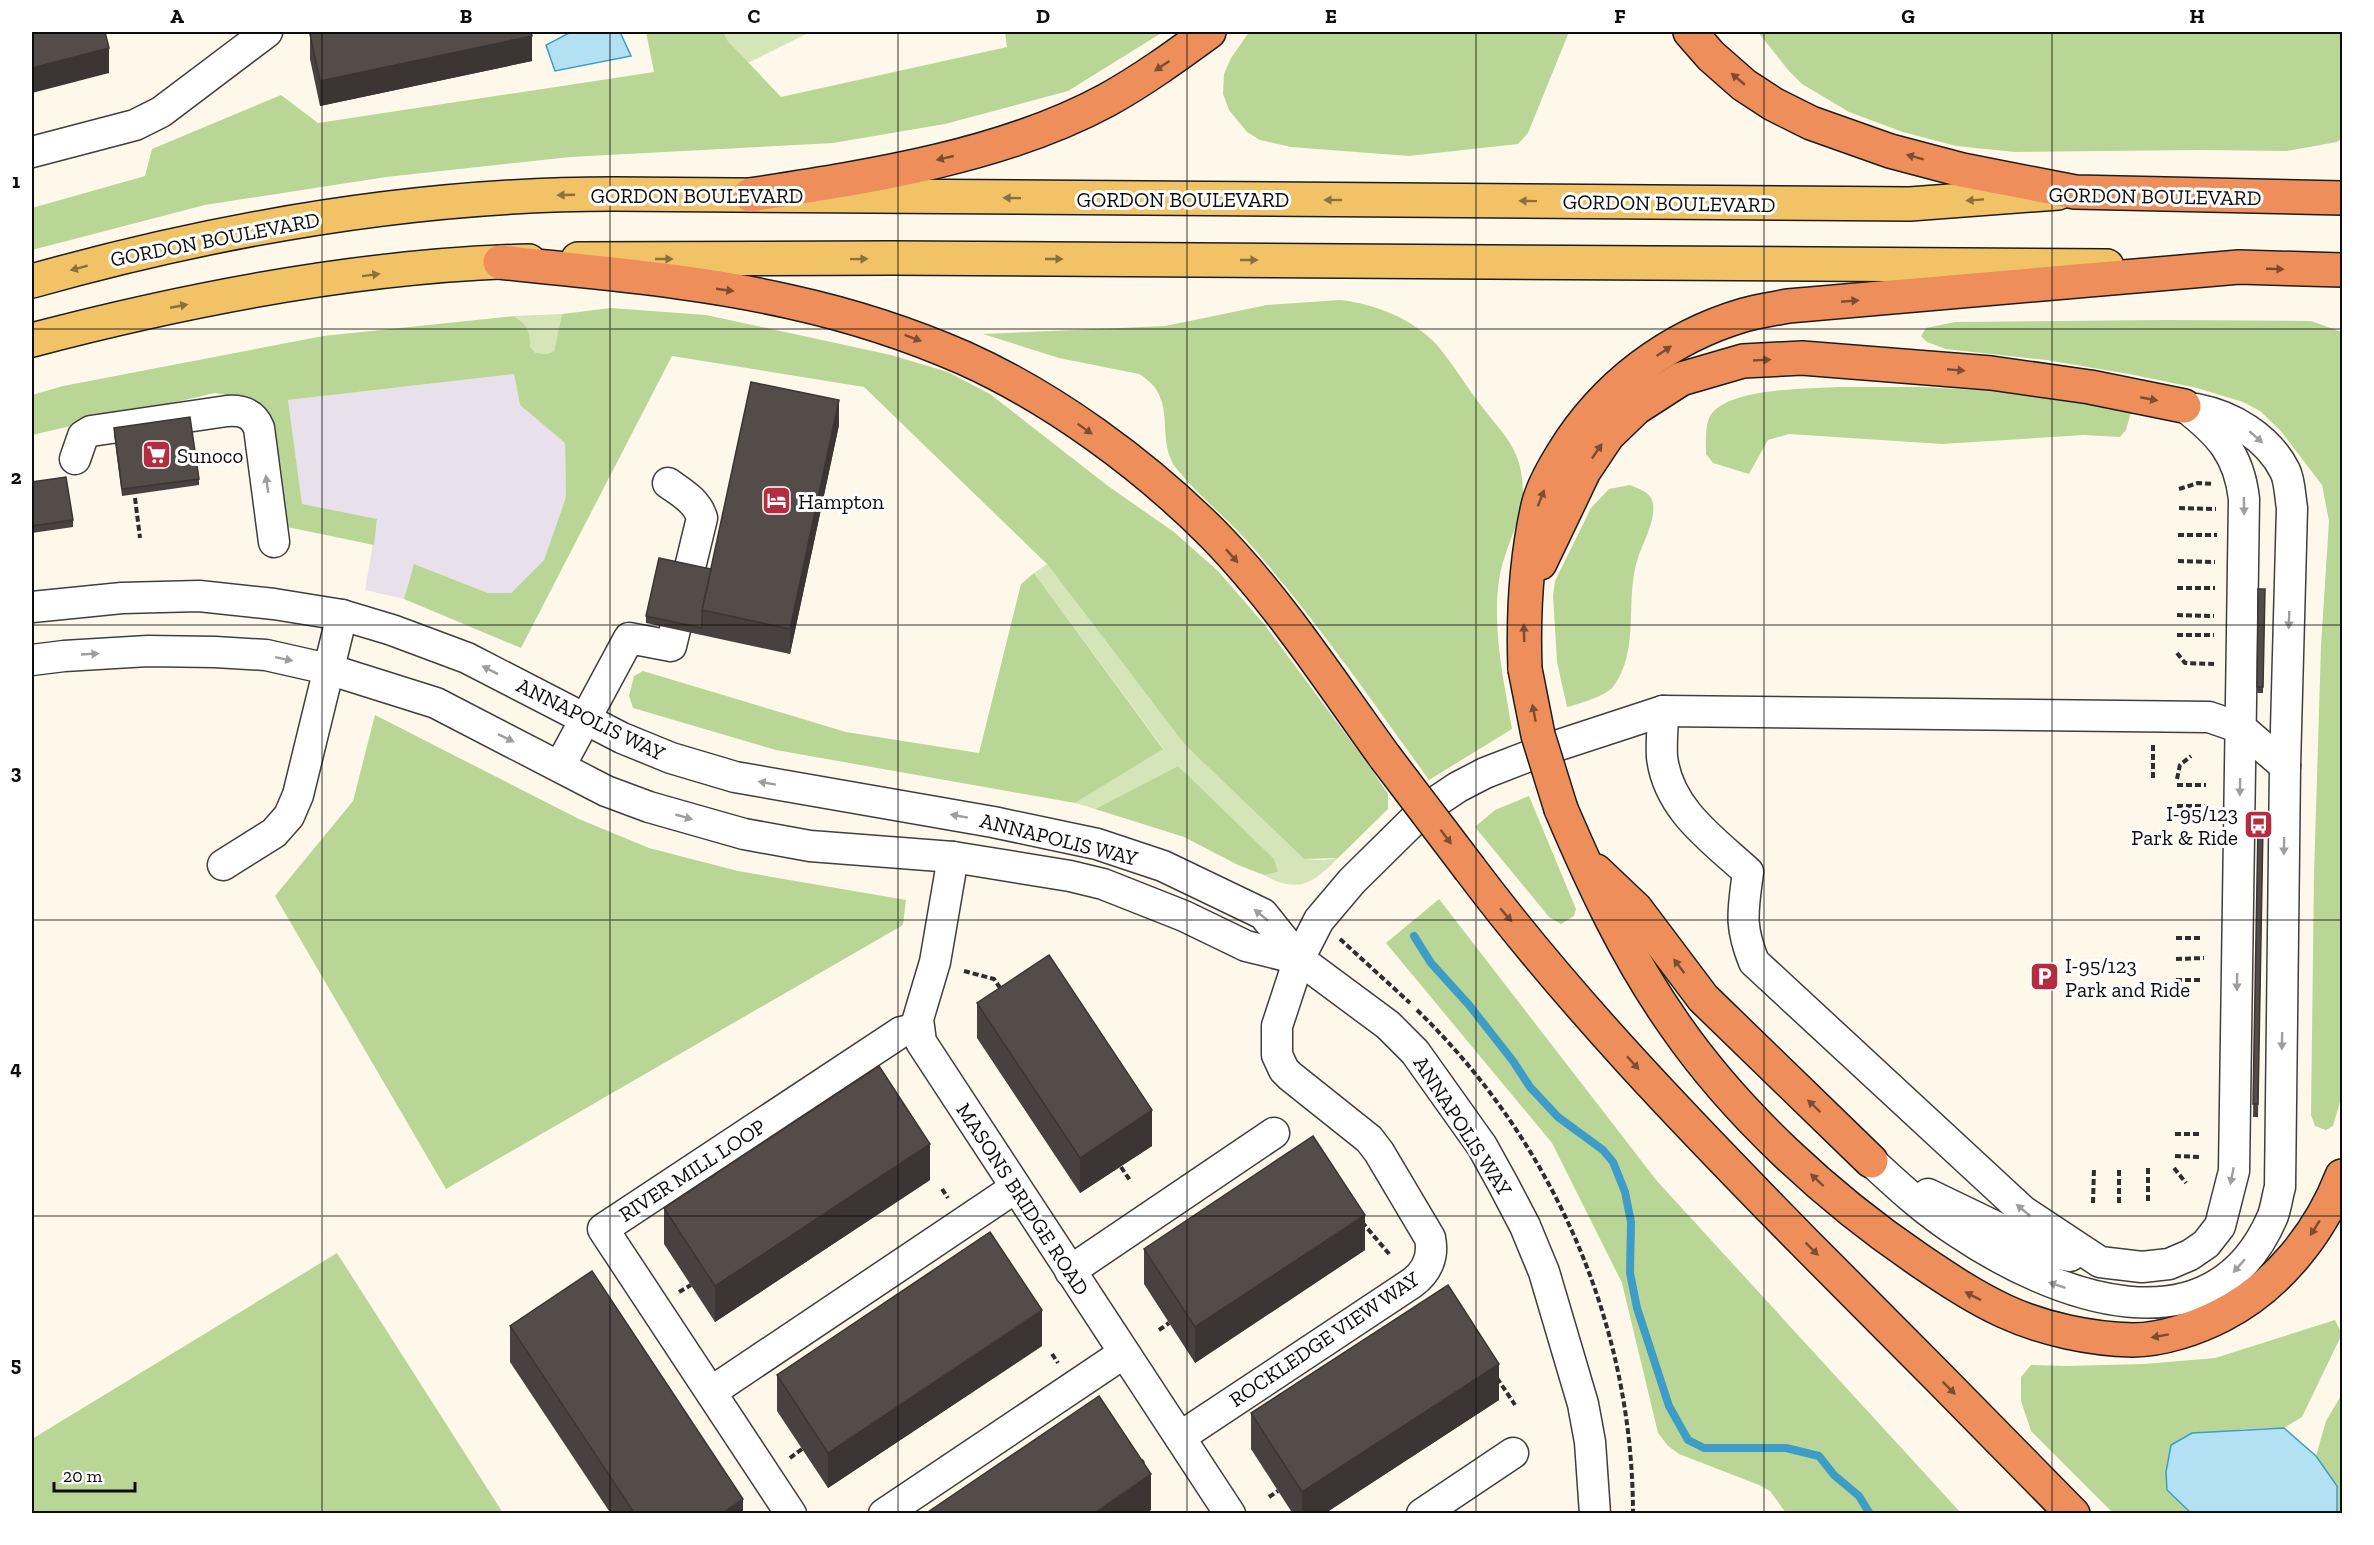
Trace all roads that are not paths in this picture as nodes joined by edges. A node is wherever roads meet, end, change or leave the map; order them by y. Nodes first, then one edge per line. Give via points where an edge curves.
1 (267, 32) edge
2 (1209, 32) edge
3 (1690, 32) edge
4 (32, 152) edge
5 (2075, 192) junction
6 (750, 195) junction
7 (2328, 198) edge
8 (500, 261) junction
9 (2239, 267) junction
10 (2327, 270) edge
11 (32, 281) edge
12 (32, 340) edge
13 (2184, 406) junction
14 (75, 459) dead end
15 (668, 483) dead end
16 (274, 542) dead end
17 (1525, 597) junction
18 (32, 607) edge
19 (342, 615) junction
20 (32, 660) edge
21 (328, 669) junction
22 (1663, 711) junction
23 (584, 719) junction
24 (2241, 728) junction
25 (560, 766) junction
26 (2285, 766) junction
27 (953, 857) junction
28 (1582, 857) junction
29 (223, 865) dead end
30 (1299, 959) junction
31 (918, 1028) junction
32 (1274, 1133) dead end
33 (1871, 1161) junction
34 (2343, 1176) edge
35 (1016, 1188) junction
36 (2100, 1262) junction
37 (1070, 1271) junction
38 (1124, 1353) junction
39 (711, 1392) junction
40 (1180, 1437) junction
41 (1514, 1452) dead end
42 (791, 1514) edge
43 (884, 1514) edge
44 (1230, 1514) edge
45 (1422, 1514) edge
46 (1595, 1514) edge
47 (2073, 1514) edge

1 - 4 street via 161,112 135,125
2 -> 6 highway via 1162,67 1106,100 1026,135 873,174
5 -> 3 highway via 1962,170 1890,151 1811,123 1744,85
5 -> 6 main road, GORDON BOULEVARD via 1910,204
5 - 7 highway, GORDON BOULEVARD
6 -> 11 main road, GORDON BOULEVARD via 595,194 404,206 205,238
8 -> 9 main road via 891,258
12 -> 8 main road via 279,286
8 -> 47 highway, bridge via 791,302 906,335 965,358 1023,388 1086,428 1157,483 1212,533 1262,589 1498,906 1632,1062
9 -> 10 highway
17 -> 9 highway via 1538,505 1572,438 1601,402 1634,372 1702,330 1744,315 1788,306
17 -> 13 highway via 1584,471 1608,435 1636,408 1691,376 1743,361 1802,358 1991,373
13 -> 24 street via 2208,425 2229,450 2243,487
13 -> 26 street via 2213,412 2245,428 2270,449 2286,472 2292,508
16 -> 14 street via 259,428 250,415 227,411 91,431 83,436
15 - 23 street via 690,499 702,518 671,646 629,638
28 -> 17 highway, bridge via 1538,735 1526,669
18 - 19 street, ANNAPOLIS WAY via 122,598 200,596
19 - 21 street
23 -> 19 street, ANNAPOLIS WAY via 467,658
20 -> 21 street, ANNAPOLIS WAY via 148,651 215,652 266,655
21 -> 25 street, ANNAPOLIS WAY via 436,703
21 - 29 street via 298,795 289,816 274,833
22 - 24 street, ROCKLEDGE VIEW WAY via 2210,717
22 - 30 street, ROCKLEDGE VIEW WAY via 1485,773 1434,802 1381,850 1332,903
36 -> 22 street via 2023,1211 1754,962 1745,939 1742,914 1748,872 1685,814 1675,797 1662,756
23 - 25 street
30 -> 23 street, ANNAPOLIS WAY via 1263,914 1163,866 1097,844 1004,824 735,777 671,758
24 - 26 street
24 -> 36 street via 2234,1171 2220,1226 2206,1244 2169,1264 2142,1267
25 -> 27 street, ANNAPOLIS WAY via 606,791 649,807 744,834 810,846
26 -> 33 street via 2280,1187 2273,1217 2255,1249 2231,1276 2206,1292 2176,1302 2149,1303 2089,1295 2045,1281 1922,1208
27 - 30 street, ANNAPOLIS WAY via 1103,884 1208,926 1246,946
27 - 31 street via 938,951
33 -> 28 highway via 1703,998 1636,909
34 -> 28 highway via 2315,1230 2281,1272 2246,1303 2209,1322 2136,1340 2052,1328 2006,1312 1964,1291 1890,1241 1774,1141 1716,1078 1674,1024 1613,924
30 - 40 street, ROCKLEDGE VIEW WAY via 1276,1026 1280,1063 1379,1152 1427,1231 1430,1259 1424,1273 1412,1284
30 - 46 street, ANNAPOLIS WAY via 1388,1025 1415,1052 1482,1146 1503,1184 1544,1272 1580,1393 1590,1442
31 - 35 street, MASONS BRIDGE ROAD via 926,1051
31 - 39 street, RIVER MILL LOOP via 901,1032 603,1229
32 - 37 street
33 - 36 street via 1933,1197 2011,1234 2058,1254
35 - 37 street, MASONS BRIDGE ROAD
35 - 39 street
37 - 38 street, MASONS BRIDGE ROAD
38 - 40 street, MASONS BRIDGE ROAD
38 - 43 street
39 - 42 street, RIVER MILL LOOP
40 - 44 street, MASONS BRIDGE ROAD
41 - 45 street

